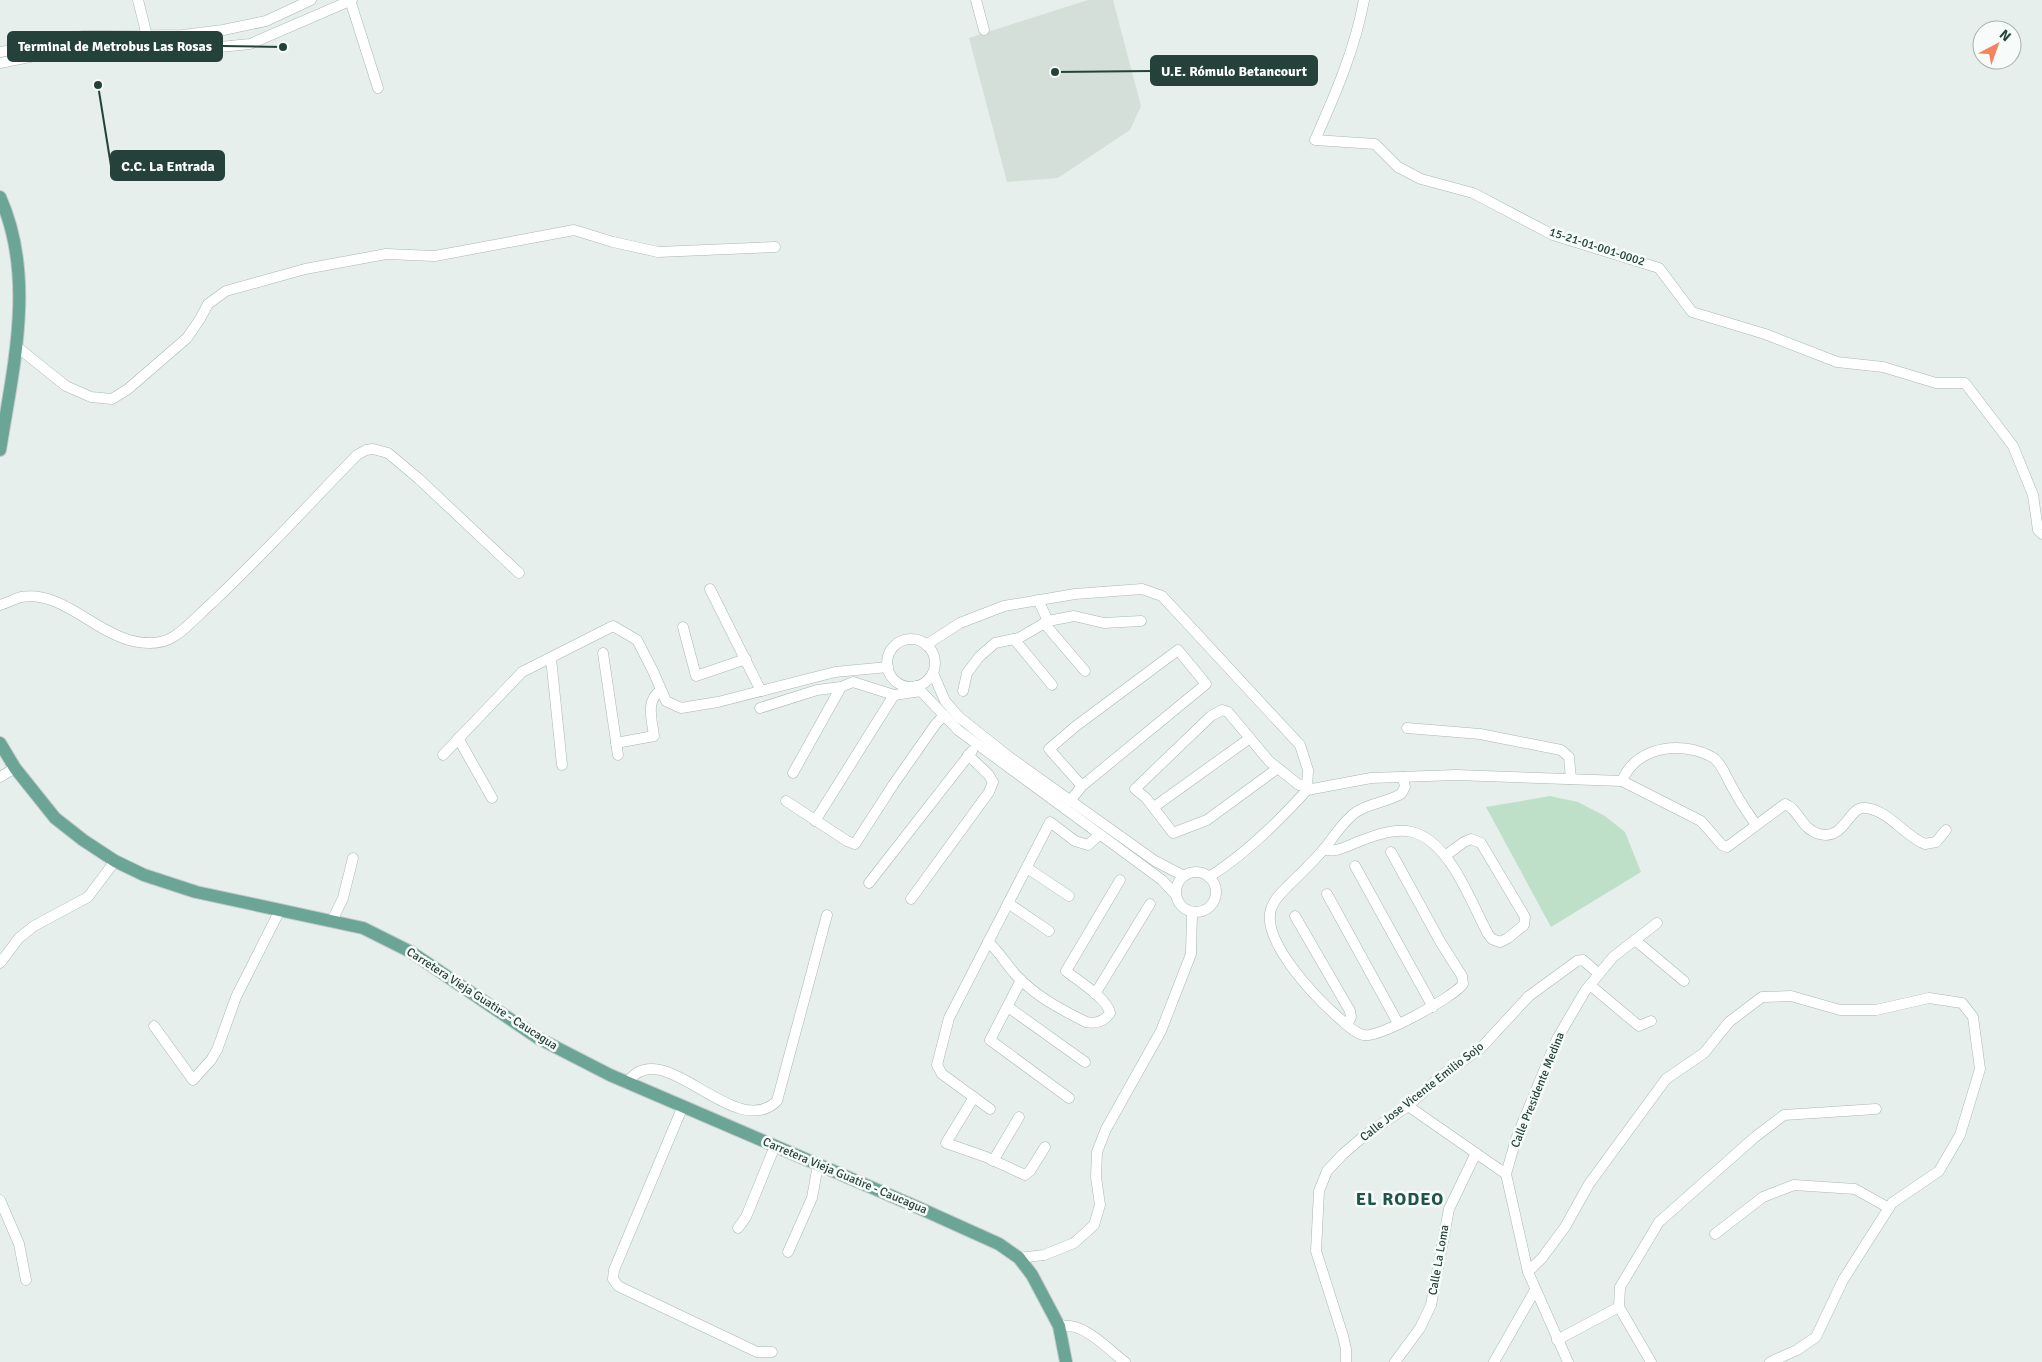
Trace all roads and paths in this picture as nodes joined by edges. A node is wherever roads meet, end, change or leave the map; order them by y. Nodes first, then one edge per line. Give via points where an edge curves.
1 (138, 0) edge
2 (311, 0) edge
3 (351, 0) edge
4 (976, 0) edge
5 (1364, 0) edge
6 (984, 30) dead end
7 (183, 35) junction
8 (148, 36) junction
9 (148, 48) junction
10 (190, 50) junction
11 (0, 52) edge
12 (0, 63) edge
13 (378, 88) dead end
14 (0, 197) edge
15 (775, 247) dead end
16 (16, 346) junction
17 (0, 450) edge
18 (2042, 534) edge
19 (519, 574) dead end
20 (710, 589) dead end
21 (1038, 600) junction
22 (0, 606) edge
23 (1141, 621) dead end
24 (1046, 622) junction
25 (683, 627) dead end
26 (1014, 639) junction
27 (926, 645) junction
28 (602, 653) dead end
29 (551, 658) junction
30 (746, 659) junction
31 (888, 667) junction
32 (1085, 671) dead end
33 (933, 673) junction
34 (1052, 686) dead end
35 (841, 687) junction
36 (918, 689) junction
37 (661, 690) junction
38 (761, 691) junction
39 (963, 691) dead end
40 (894, 695) junction
41 (760, 708) dead end
42 (944, 715) junction
43 (1407, 728) dead end
44 (458, 738) junction
45 (1250, 738) junction
46 (0, 743) edge
47 (616, 743) junction
48 (977, 744) junction
49 (443, 754) dead end
50 (618, 755) dead end
51 (968, 755) junction
52 (0, 757) edge
53 (562, 765) dead end
54 (15, 768) junction
55 (1278, 768) junction
56 (793, 773) dead end
57 (0, 777) edge
58 (1403, 777) junction
59 (1570, 779) junction
60 (1622, 781) junction
61 (1082, 786) junction
62 (1307, 787) junction
63 (492, 798) dead end
64 (786, 801) dead end
65 (1070, 801) junction
66 (1154, 807) junction
67 (816, 821) junction
68 (1756, 824) junction
69 (1946, 830) dead end
70 (1099, 835) junction
71 (1324, 849) junction
72 (1391, 852) dead end
73 (1445, 856) junction
74 (353, 858) dead end
75 (115, 861) junction
76 (1355, 866) dead end
77 (1026, 868) junction
78 (1184, 876) junction
79 (1209, 877) junction
80 (1120, 880) dead end
81 (869, 883) dead end
82 (1175, 894) junction
83 (1327, 894) dead end
84 (1069, 896) dead end
85 (911, 899) dead end
86 (1008, 903) junction
87 (1150, 904) dead end
88 (280, 910) junction
89 (1192, 913) junction
90 (826, 915) dead end
91 (1296, 916) dead end
92 (332, 921) junction
93 (1658, 923) dead end
94 (1049, 931) dead end
95 (1635, 940) junction
96 (988, 942) junction
97 (0, 963) edge
98 (1599, 974) junction
99 (1021, 980) junction
100 (1684, 981) dead end
101 (1590, 985) junction
102 (1095, 994) junction
103 (1008, 1006) junction
104 (1433, 1007) junction
105 (1651, 1021) dead end
106 (1398, 1023) junction
107 (1347, 1025) junction
108 (154, 1026) dead end
109 (1085, 1062) dead end
110 (627, 1083) junction
111 (974, 1097) junction
112 (1069, 1098) dead end
113 (683, 1106) junction
114 (1408, 1106) junction
115 (990, 1108) dead end
116 (1876, 1109) dead end
117 (1019, 1116) dead end
118 (776, 1146) junction
119 (1045, 1147) dead end
120 (1476, 1153) junction
121 (993, 1161) junction
122 (818, 1164) junction
123 (1506, 1174) junction
124 (0, 1200) edge
125 (1889, 1208) junction
126 (738, 1228) dead end
127 (1715, 1234) dead end
128 (788, 1252) dead end
129 (1019, 1258) junction
130 (1528, 1272) junction
131 (26, 1280) dead end
132 (1535, 1290) junction
133 (1619, 1307) junction
134 (1059, 1326) junction
135 (1557, 1340) junction
136 (772, 1352) dead end
137 (1066, 1362) edge
138 (1125, 1362) edge
139 (1346, 1362) edge
140 (1395, 1362) edge
141 (1494, 1362) edge
142 (1568, 1362) edge
143 (1651, 1362) edge
144 (1770, 1362) edge

1 - 8 street
2 - 7 street via 266,21
3 - 10 street via 250,44
3 - 13 street
4 - 6 street
5 - 18 street, 15-21-01-001-0002 via 1349,58 1315,140 1375,144 1398,167 1421,179 1473,193 1553,235 1659,268 1692,312 1765,334 1838,362 1883,367 1936,383 1965,383 2013,446 2033,495 2038,530
7 - 8 street
7 - 10 street via 175,43
8 - 9 street
8 - 11 street via 83,36
9 - 10 street via 179,52
9 - 12 street via 101,46
14 - 16 main road via 13,234 17,263 19,324
15 - 16 street via 658,252 574,230 435,256 386,254 305,269 226,290 208,304 188,338 112,399 91,397 66,386
16 - 17 main road
19 - 22 street via 419,479 388,453 374,449 357,455 230,585 174,637 160,643 128,640 43,597 21,598
20 - 30 street
21 - 24 street
21 - 27 street via 1004,606 960,623
21 - 62 street via 1142,589 1162,596 1300,745 1308,770
23 - 24 street via 1104,624 1074,616
24 - 26 street
24 - 32 street
25 - 30 street via 696,676
26 - 34 street
26 - 39 street via 995,643 979,657 967,673
27 - 31 street via 911,639 896,645 891,651
27 - 33 street via 934,658
28 - 47 street
29 - 37 street via 614,626 637,640
29 - 44 street via 522,672
29 - 53 street
30 - 38 street
31 - 36 street via 895,680
31 - 38 street via 835,672
33 - 36 street
33 - 65 street via 945,701 959,717
35 - 40 street via 853,682
35 - 41 street via 817,690
35 - 56 street
36 - 40 street
36 - 42 street
37 - 38 street via 666,701 681,708
37 - 47 street via 650,704 654,736
40 - 67 street
42 - 48 street
42 - 67 street via 908,762 855,844
43 - 59 street via 1480,734 1562,750 1569,757
44 - 49 street
44 - 63 street
45 - 55 street
45 - 66 street
45 - 66 street via 1228,712 1222,710 1211,716 1135,789
46 - 54 main road
47 - 50 street
48 - 51 street
48 - 70 street
51 - 81 street
51 - 85 street via 994,782
52 - 54 main road
54 - 57 street
54 - 75 main road, Carretera Vieja Guatire - Caucagua via 55,818
55 - 62 street via 1299,785
55 - 66 street via 1208,820 1173,833
58 - 59 street via 1456,775
58 - 62 street
58 - 71 street via 1405,787 1401,794 1357,811
59 - 60 street
60 - 68 street via 1701,821 1724,846 1732,844
60 - 68 street via 1632,766 1654,750 1680,747 1701,752 1718,763
61 - 61 street via 1206,684 1178,650 1049,749
61 - 65 street
62 - 79 street via 1288,811 1233,862
64 - 67 street
65 - 78 street via 1155,861
68 - 69 street via 1785,804 1807,828 1821,835 1835,833 1856,810 1862,808 1889,818 1925,844 1936,842
70 - 77 street via 1088,845 1076,842 1050,822
70 - 82 street via 1162,880
71 - 73 street via 1334,851 1380,834 1410,832 1427,839
71 - 107 street via 1275,900 1270,920 1289,964 1329,1010
72 - 104 street via 1463,979 1457,991
73 - 73 street via 1490,937 1500,942 1524,924 1525,917 1481,842 1471,839
74 - 92 street via 343,898
75 - 88 main road, Carretera Vieja Guatire - Caucagua via 144,875 196,892
75 - 97 street via 88,897 34,926 19,938
76 - 104 street
77 - 84 street
77 - 86 street
78 - 79 street via 1197,872
78 - 82 street
79 - 89 street via 1216,888 1214,901 1205,911
80 - 102 street via 1066,971
82 - 89 street via 1180,906
83 - 106 street
86 - 94 street
86 - 96 street
87 - 102 street
88 - 92 main road, Carretera Vieja Guatire - Caucagua
88 - 108 street via 236,996 217,1050 193,1080
89 - 129 street via 1191,954 1161,1031 1106,1129 1097,1152 1100,1205 1094,1225 1074,1243 1044,1255
90 - 110 street via 777,1102 770,1108 751,1112 736,1108 668,1072 653,1068 642,1069
91 - 107 street via 1350,1011
92 - 110 main road, Carretera Vieja Guatire - Caucagua via 363,928 410,952 538,1038
93 - 95 street, Calle Presidente Medina
95 - 98 street, Calle Presidente Medina via 1613,957
95 - 100 street
96 - 99 street
96 - 111 street via 949,1018 937,1065 942,1074
98 - 101 street, Calle Presidente Medina
98 - 114 street, Calle Jose Vicente Emilio Sojo via 1583,960 1578,961 1529,996 1479,1050 1442,1075
99 - 102 street via 1039,996 1086,1022 1106,1020 1110,1013
99 - 103 street
101 - 105 street via 1639,1026
101 - 123 street, Calle Presidente Medina via 1557,1039 1516,1139
103 - 109 street
103 - 112 street via 990,1040
104 - 106 street
106 - 107 street via 1366,1036
110 - 113 main road, Carretera Vieja Guatire - Caucagua
111 - 115 street
111 - 121 street via 946,1143
113 - 118 main road, Carretera Vieja Guatire - Caucagua
113 - 136 street via 612,1279 618,1286 757,1352
114 - 120 street
114 - 139 street, Calle Jose Vicente Emilio Sojo via 1343,1154 1327,1171 1319,1191 1316,1251 1343,1336
116 - 133 street via 1784,1115 1755,1137 1659,1222 1620,1287
117 - 121 street
118 - 122 main road, Carretera Vieja Guatire - Caucagua
118 - 126 street via 746,1217
119 - 121 street via 1030,1172 1024,1175
120 - 123 street
120 - 140 street, Calle La Loma via 1449,1209 1431,1305 1420,1328
122 - 128 street via 812,1198
122 - 129 main road, Carretera Vieja Guatire - Caucagua via 999,1244
123 - 130 street
124 - 131 street via 19,1244
125 - 127 street via 1855,1189 1794,1184 1763,1197
125 - 130 street via 1939,1171 1960,1135 1980,1069 1973,1017 1962,1003 1929,998 1876,1010 1840,1010 1791,996 1762,997 1729,1022 1704,1053 1666,1079 1589,1184 1565,1227
125 - 144 street via 1843,1280 1816,1337
129 - 134 main road, Carretera Vieja Guatire - Caucagua via 1032,1275
130 - 132 street
132 - 135 street
132 - 141 street
133 - 135 street
133 - 143 street
134 - 137 main road, Carretera Vieja Guatire - Caucagua
134 - 138 street via 1086,1331
135 - 142 street

